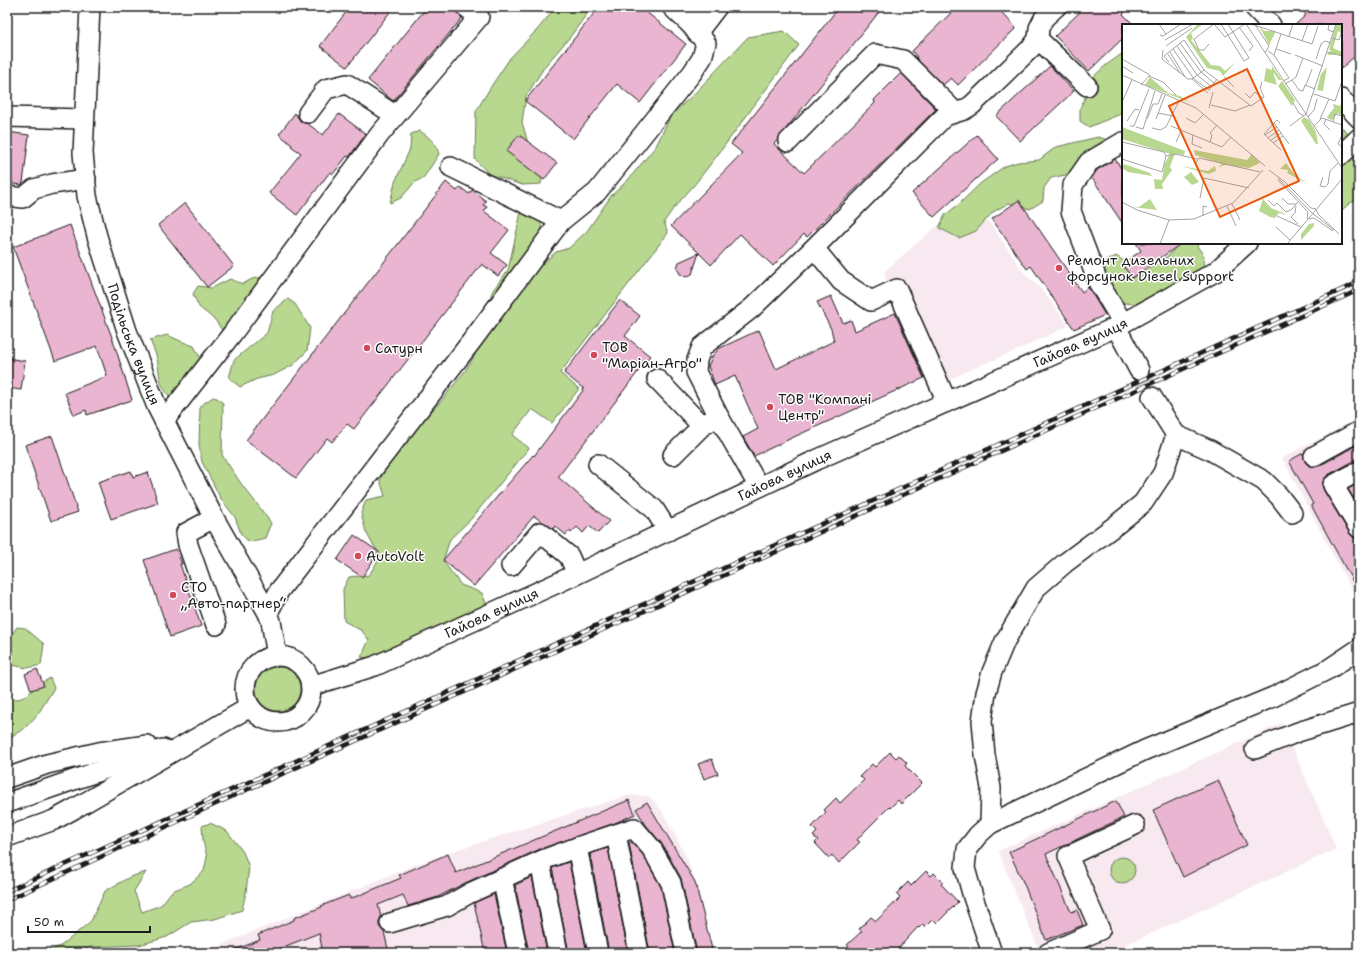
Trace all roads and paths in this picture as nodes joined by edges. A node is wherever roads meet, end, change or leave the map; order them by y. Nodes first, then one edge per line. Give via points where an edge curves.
1 (90, 7) edge
2 (466, 7) edge
3 (672, 7) edge
4 (698, 7) edge
5 (717, 7) edge
6 (1056, 7) edge
7 (1254, 7) edge
8 (1270, 24) edge
9 (693, 29) junction
10 (1038, 39) junction
11 (1087, 86) dead end
12 (1342, 100) edge
13 (955, 112) junction
14 (308, 113) dead end
15 (7, 117) edge
16 (394, 117) junction
17 (1359, 118) edge
18 (84, 119) junction
19 (1359, 138) edge
20 (788, 142) dead end
21 (1122, 143) edge
22 (1342, 154) edge
23 (451, 167) dead end
24 (86, 179) junction
25 (7, 196) edge
26 (561, 221) junction
27 (1246, 244) edge
28 (814, 248) junction
29 (1119, 325) junction
30 (1139, 370) tunnel mouth
31 (657, 379) dead end
32 (1152, 397) tunnel mouth
33 (947, 402) junction
34 (719, 417) junction
35 (164, 421) junction
36 (702, 426) junction
37 (1359, 431) edge
38 (1176, 435) junction
39 (673, 455) dead end
40 (1314, 456) dead end
41 (598, 464) dead end
42 (1359, 471) edge
43 (759, 487) junction
44 (1292, 513) dead end
45 (214, 518) junction
46 (1358, 526) edge
47 (668, 531) junction
48 (511, 566) dead end
49 (577, 574) junction
50 (268, 613) junction
51 (216, 625) dead end
52 (1359, 649) edge
53 (277, 656) junction
54 (311, 686) junction
55 (250, 707) junction
56 (1359, 713) edge
57 (196, 737) junction
58 (1255, 749) dead end
59 (7, 778) edge
60 (7, 803) edge
61 (990, 824) junction
62 (1135, 825) dead end
63 (616, 834) junction
64 (7, 837) edge
65 (577, 847) junction
66 (540, 862) junction
67 (502, 878) junction
68 (390, 923) dead end
69 (518, 953) edge
70 (558, 953) edge
71 (598, 953) edge
72 (639, 953) edge
73 (686, 953) edge
74 (992, 953) edge
75 (1048, 953) edge

1 - 18 street, Подільська вулиця
2 - 16 street via 479,17
3 - 9 street
4 - 9 street
5 - 9 street
6 - 10 street via 1044,18 1039,28
7 - 8 street
9 - 26 street via 706,43 702,58 692,73 597,192
10 - 11 street
10 - 13 street via 972,105
12 - 17 street
13 - 20 street via 903,60 875,54
13 - 28 street via 945,116
14 - 16 street via 326,89 347,84
15 - 18 street
16 - 35 street
18 - 24 street, Подільська вулиця via 83,153
19 - 22 street
21 - 29 street via 1089,162 1074,185 1070,211 1098,282
23 - 26 street
24 - 25 street via 34,189 23,198
24 - 35 street, Подільська вулиця via 87,196 97,236 149,388
26 - 50 street via 279,591
27 - 29 street, Гайова вулиця via 1215,272
28 - 33 street via 841,281 871,301 897,289
28 - 34 street via 752,308 702,347 696,372
29 - 30 street
29 - 33 street, Гайова вулиця
31 - 36 street
32 - 38 street
33 - 43 street, Гайова вулиця
34 - 36 street
34 - 43 street
35 - 45 street, Подільська вулиця
36 - 39 street
37 - 40 street
38 - 44 street via 1210,450 1264,481
38 - 61 street via 1163,473 1143,503 1036,588 1005,641 992,672 982,721 991,788
41 - 47 street via 654,509
42 - 46 street via 1333,485
43 - 47 street, Гайова вулиця
45 - 50 street, Подільська вулиця
45 - 51 street via 186,533
47 - 49 street, Гайова вулиця
48 - 49 street via 540,532 569,556
49 - 54 street, Гайова вулиця via 376,666
50 - 53 street, Подільська вулиця
52 - 61 street via 1273,698 1145,750
53 - 54 street via 296,661 304,668
53 - 55 street via 258,662 246,678 246,698
54 - 55 street via 310,697 305,707 298,715 288,720 267,720 257,715
55 - 57 street
56 - 58 street
57 - 59 street via 99,752 47,764
57 - 60 street
57 - 64 street via 54,820
61 - 74 street via 967,849 965,868
62 - 75 street via 1068,856 1100,930
63 - 65 street
63 - 72 street
63 - 73 street via 634,828 652,849 671,883
65 - 66 street
65 - 71 street
66 - 67 street
66 - 70 street
67 - 68 street via 447,906
67 - 69 street

